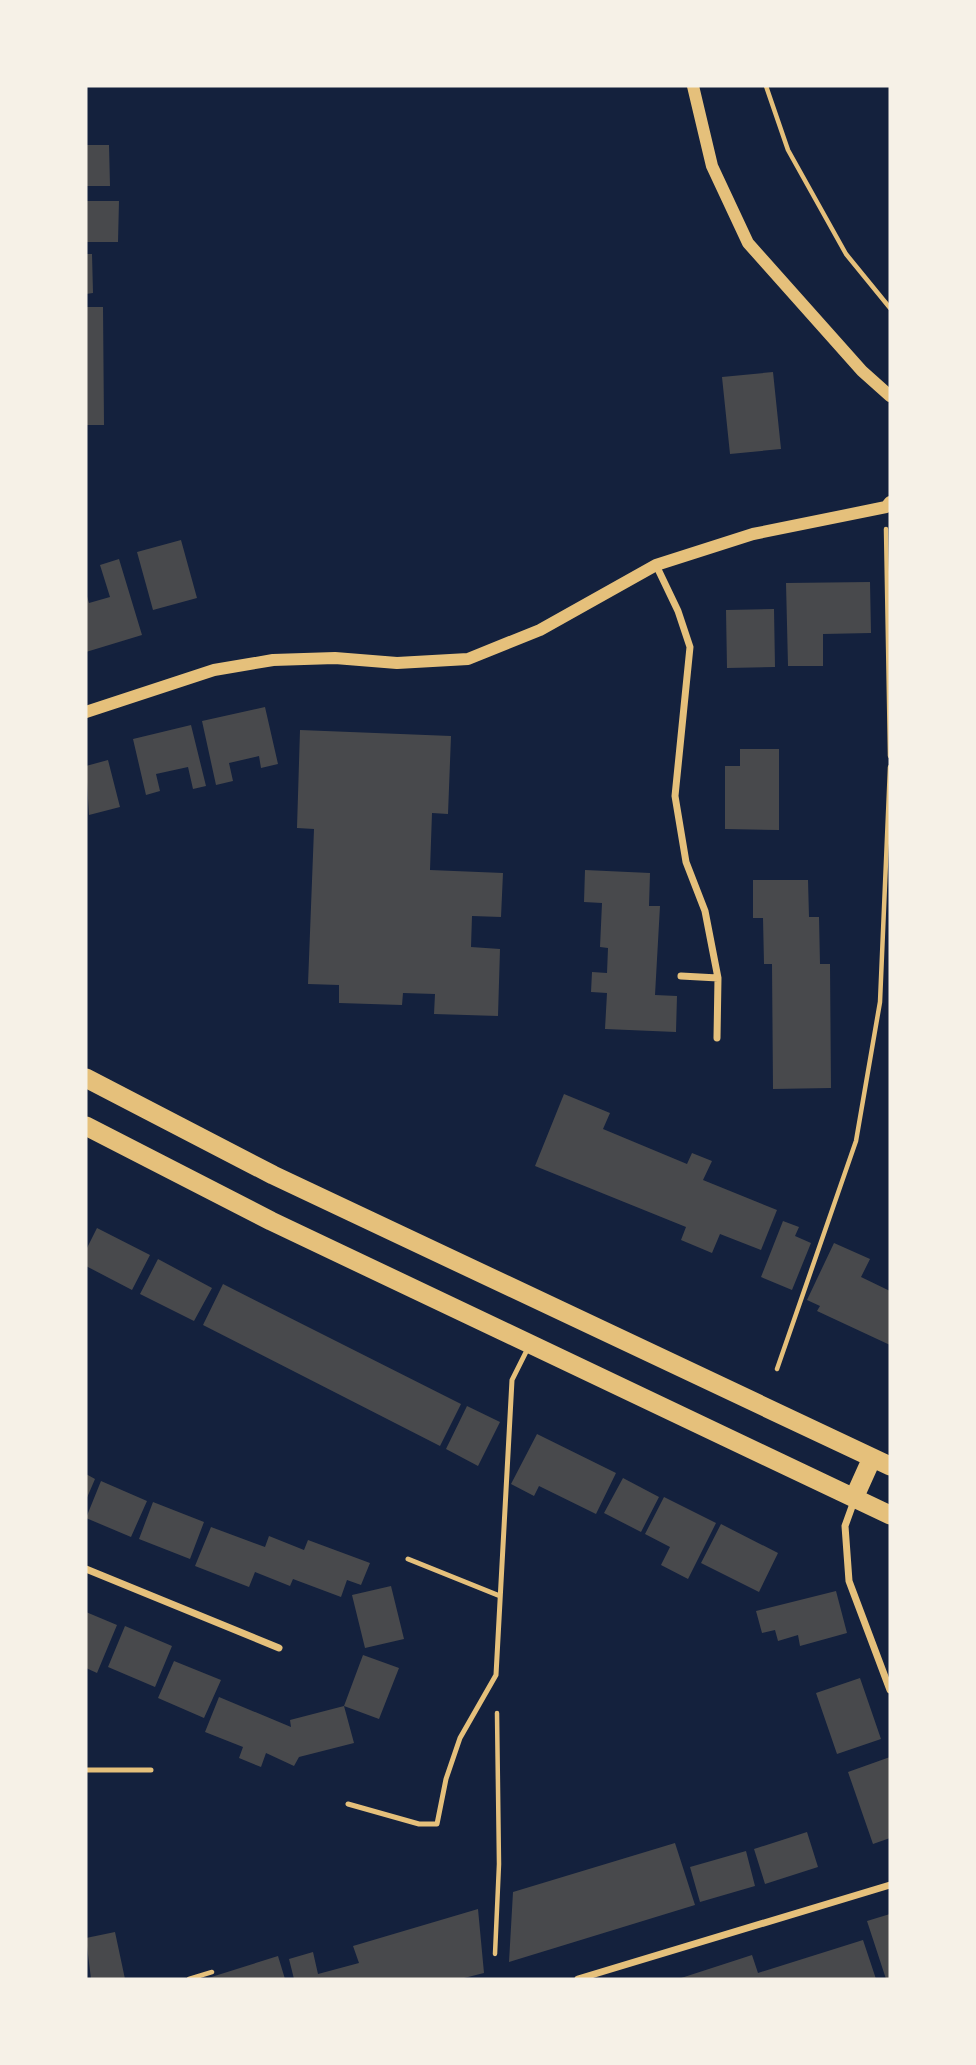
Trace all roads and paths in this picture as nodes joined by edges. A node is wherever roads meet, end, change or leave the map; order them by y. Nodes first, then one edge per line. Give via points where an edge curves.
1 (693, 86) edge
2 (766, 86) edge
3 (890, 308) edge
4 (890, 396) edge
5 (888, 505) edge
6 (656, 565) junction
7 (86, 712) edge
8 (890, 756) edge
9 (890, 767) edge
10 (681, 976) dead end
11 (718, 978) junction
12 (717, 1038) dead end
13 (86, 1078) edge
14 (86, 1126) edge
15 (530, 1344) junction
16 (777, 1369) dead end
17 (881, 1462) edge
18 (854, 1498) junction
19 (890, 1516) edge
20 (408, 1559) dead end
21 (86, 1569) edge
22 (500, 1597) junction
23 (279, 1648) dead end
24 (496, 1675) junction
25 (890, 1690) edge
26 (86, 1770) edge
27 (152, 1770) dead end
28 (348, 1804) dead end
29 (890, 1885) edge
30 (495, 1954) dead end
31 (212, 1972) dead end
32 (189, 1979) edge
33 (578, 1979) edge

1 - 4 street via 712,166 748,243 862,371
2 - 3 path via 788,150 846,254
5 - 6 street via 753,534
5 - 8 path
6 - 7 street via 540,630 468,659 397,663 335,658 272,660 214,670
6 - 11 street via 690,647 675,796
9 - 16 path via 880,1002 856,1141
10 - 11 street
11 - 12 street
13 - 17 highway via 273,1175
14 - 15 highway via 271,1221
15 - 18 highway
15 - 22 lane via 512,1380
17 - 18 highway
18 - 19 highway
18 - 25 street via 845,1526 849,1581
20 - 22 lane
21 - 23 street
22 - 24 lane
24 - 28 lane via 460,1738 437,1824 419,1824
24 - 30 path via 499,1864
26 - 27 lane
29 - 33 street
31 - 32 path

